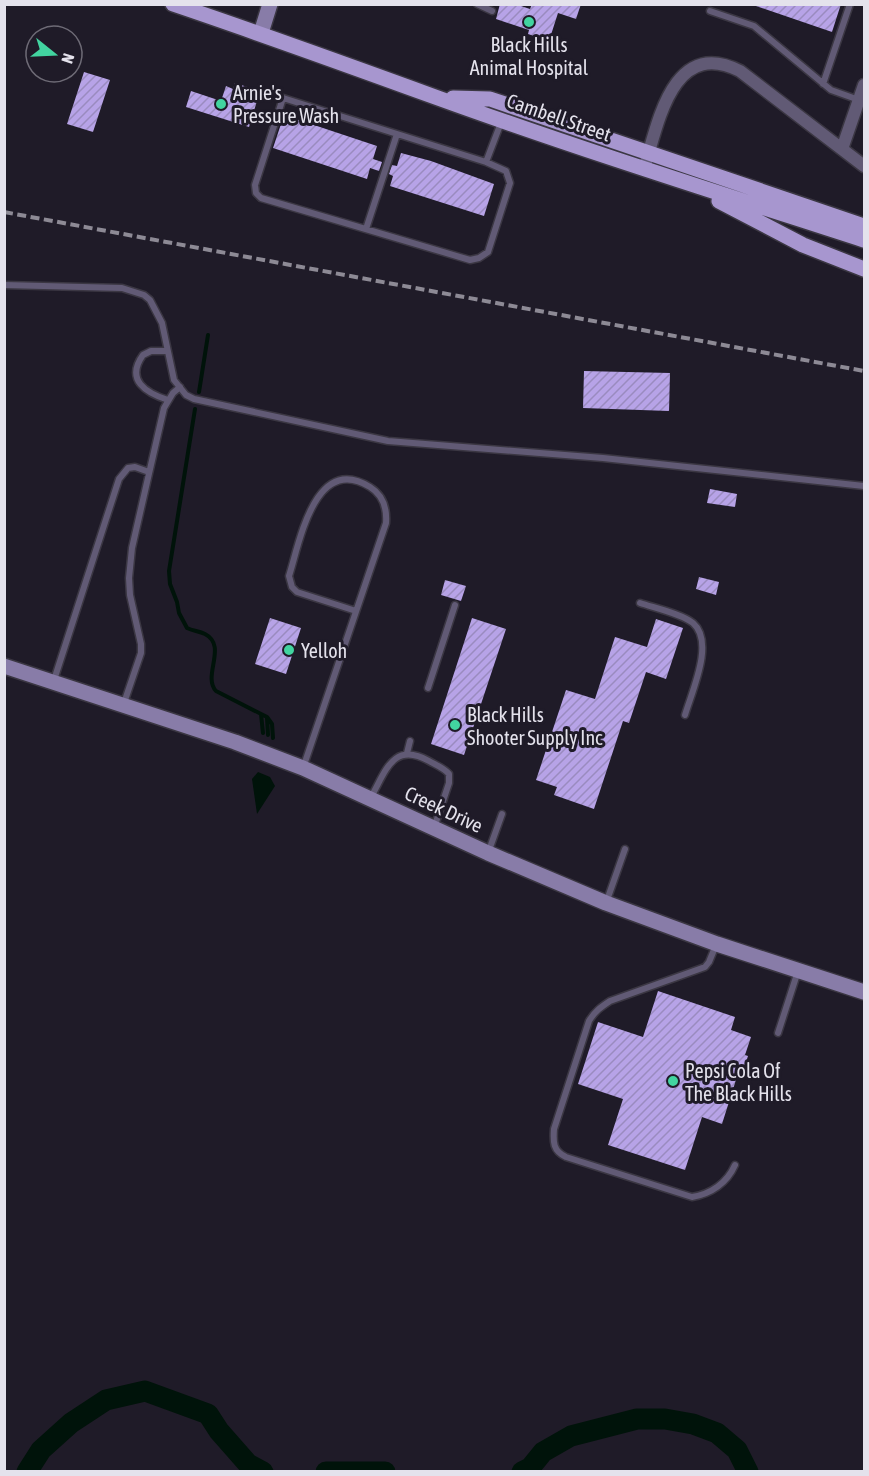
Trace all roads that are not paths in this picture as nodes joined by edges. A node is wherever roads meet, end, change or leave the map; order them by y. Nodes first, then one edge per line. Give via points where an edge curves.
1 (173, 4) edge
2 (270, 4) edge
3 (477, 4) edge
4 (850, 4) edge
5 (492, 11) dead end
6 (710, 11) dead end
7 (261, 33) junction
8 (823, 84) junction
9 (864, 85) edge
10 (438, 98) junction
11 (859, 100) junction
12 (502, 120) junction
13 (397, 134) junction
14 (842, 149) junction
15 (649, 154) junction
16 (486, 162) junction
17 (864, 166) edge
18 (644, 169) junction
19 (679, 181) junction
20 (864, 226) edge
21 (366, 229) junction
22 (864, 240) edge
23 (864, 269) edge
24 (4, 285) edge
25 (167, 351) junction
26 (180, 387) junction
27 (168, 400) junction
28 (149, 472) junction
29 (864, 486) edge
30 (640, 603) dead end
31 (455, 605) dead end
32 (356, 611) junction
33 (4, 666) edge
34 (53, 682) junction
35 (428, 688) dead end
36 (123, 705) junction
37 (685, 715) dead end
38 (410, 741) dead end
39 (407, 753) junction
40 (303, 768) junction
41 (371, 798) junction
42 (502, 814) dead end
43 (434, 828) junction
44 (625, 849) dead end
45 (488, 853) junction
46 (606, 903) junction
47 (717, 944) junction
48 (798, 970) junction
49 (864, 992) edge
50 (778, 1033) dead end
51 (735, 1165) dead end

1 - 7 main road, Cambell Street
2 - 7 street
3 - 5 lane
4 - 8 lane
6 - 8 lane via 754,26
7 - 10 main road, Cambell Street
8 - 11 lane
9 - 11 street
10 - 12 main road, Cambell Street
10 - 15 main road via 490,99
11 - 14 street
12 - 16 lane
12 - 18 main road, Cambell Street
13 - 16 lane
13 - 21 lane
13 - 21 lane via 284,98 255,185 261,198
14 - 15 street via 746,75 732,67 712,64 693,68 675,82
14 - 17 street
15 - 18 street
15 - 20 main road
16 - 21 lane via 506,171 510,183 488,252 478,258 470,260
18 - 19 main road, Cambell Street
19 - 22 main road, Cambell Street
19 - 23 main road via 803,245
24 - 25 lane via 135,291 156,309
25 - 26 lane via 174,380
25 - 27 lane via 143,355 136,370 146,392
26 - 27 lane
26 - 29 lane via 194,399 388,441
27 - 28 lane
28 - 34 lane via 128,468 119,479
28 - 36 lane via 129,578 141,653
30 - 37 lane via 692,622 701,635 702,653
31 - 35 lane
32 - 32 lane via 387,515 373,488 343,480 327,486 314,502 289,581 297,592
32 - 40 lane
33 - 34 street, Creek Drive
34 - 36 street, Creek Drive
36 - 40 street, Creek Drive
38 - 39 lane
39 - 41 lane via 393,759
39 - 43 lane via 449,774
40 - 41 street, Creek Drive
41 - 43 street, Creek Drive
42 - 45 lane
43 - 45 street, Creek Drive
44 - 46 lane
45 - 46 street, Creek Drive
46 - 47 street, Creek Drive
47 - 48 street, Creek Drive
47 - 51 lane via 705,966 610,1001 594,1013 553,1140 554,1148 566,1157 692,1197 723,1183
48 - 49 street, Creek Drive
48 - 50 lane

